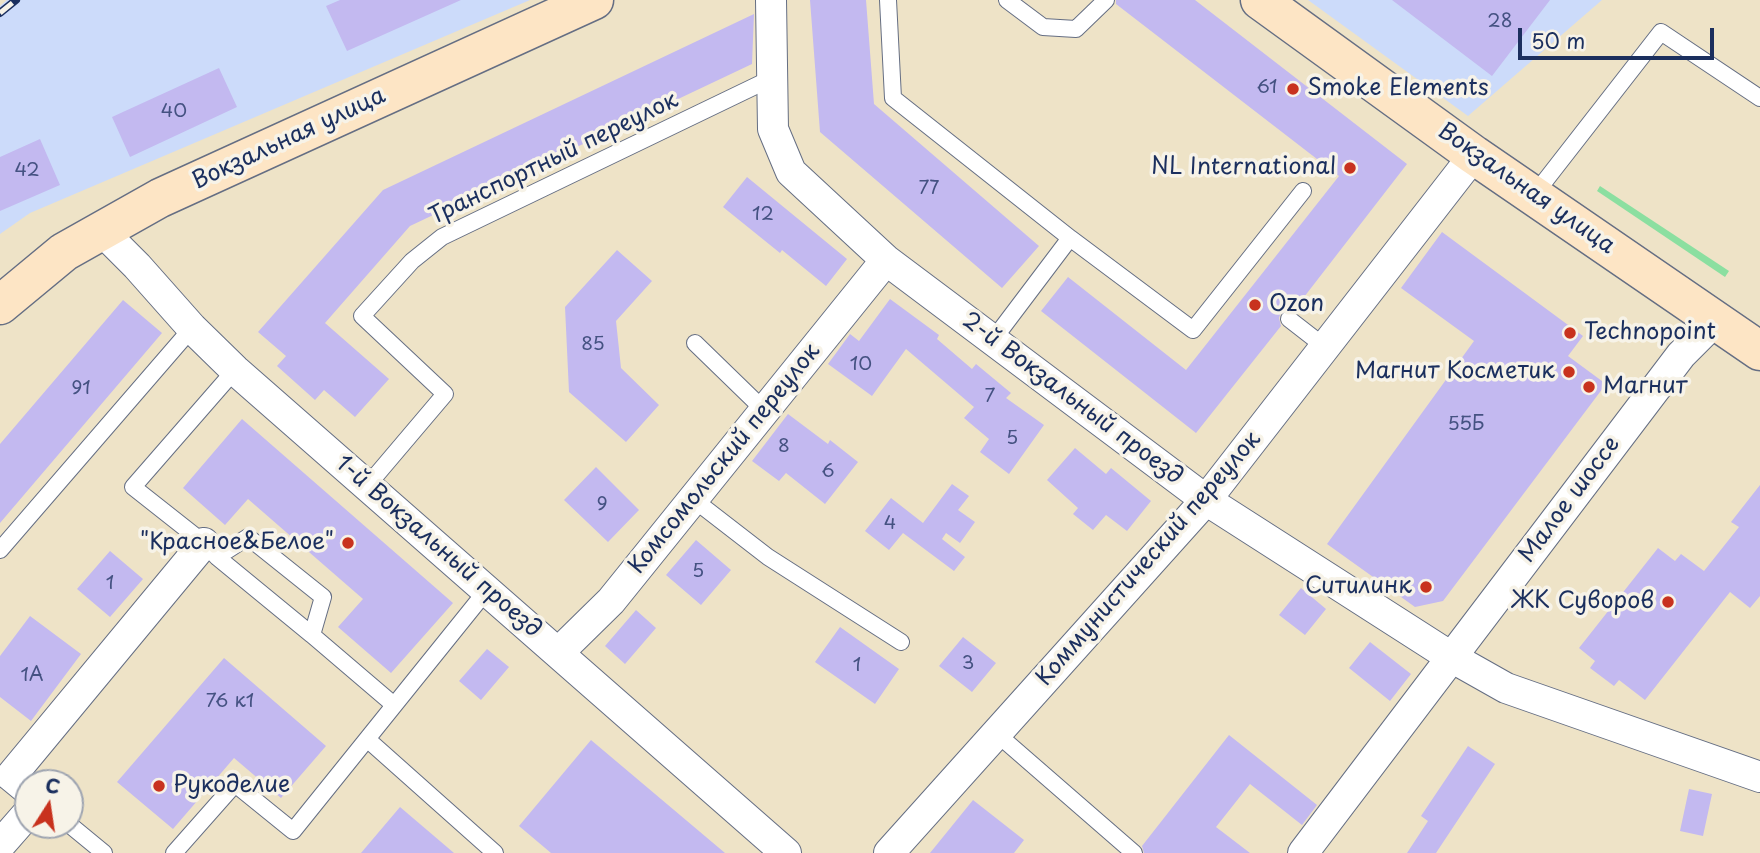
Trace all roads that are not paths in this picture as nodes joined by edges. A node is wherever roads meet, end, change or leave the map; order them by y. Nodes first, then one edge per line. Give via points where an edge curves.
1 (594, 0) edge
2 (771, 0) edge
3 (888, 0) edge
4 (1007, 0) edge
5 (1106, 0) edge
6 (1260, 0) edge
7 (772, 78) junction
8 (1760, 98) edge
9 (1474, 155) junction
10 (1303, 191) dead end
11 (1534, 195) junction
12 (101, 230) junction
13 (1070, 238) junction
14 (886, 260) junction
15 (1234, 276) junction
16 (1247, 287) dead end
17 (0, 305) edge
18 (1289, 319) dead end
19 (1716, 320) junction
20 (192, 328) junction
21 (993, 340) junction
22 (695, 343) dead end
23 (1325, 347) junction
24 (1760, 351) edge
25 (235, 370) junction
26 (764, 410) junction
27 (367, 486) junction
28 (693, 499) junction
29 (1206, 500) junction
30 (0, 550) edge
31 (210, 550) junction
32 (486, 590) junction
33 (312, 635) junction
34 (901, 642) dead end
35 (558, 653) junction
36 (1451, 657) junction
37 (394, 705) junction
38 (996, 733) junction
39 (367, 739) junction
40 (1760, 776) edge
41 (13, 778) edge
42 (14, 829) edge
43 (84, 837) edge
44 (0, 845) edge
45 (104, 853) edge
46 (174, 853) edge
47 (495, 853) edge
48 (786, 853) edge
49 (889, 853) edge
50 (1134, 853) edge
51 (1303, 853) edge

1 - 12 main road, Вокзальная улица via 173,192
2 - 7 street, 2-й Вокзальный проезд
3 - 13 lane via 893,98
4 - 5 lane via 1042,27 1076,29
6 - 9 main road, Вокзальная улица
7 - 14 street, 2-й Вокзальный проезд via 774,129 791,172
7 - 27 lane, Транспортный переулок via 442,237 412,261 362,316 445,394
8 - 11 lane via 1661,32
9 - 11 main road, Вокзальная улица
9 - 23 street, Коммунистический переулок
10 - 15 lane
11 - 19 main road, Вокзальная улица
12 - 17 main road, Вокзальная улица via 64,252
12 - 20 street, 1-й Вокзальный проезд
13 - 15 lane via 1193,330
13 - 21 lane
14 - 21 street, 2-й Вокзальный проезд
14 - 26 street, Комсомольский переулок
15 - 16 lane
18 - 23 lane
19 - 24 main road, Вокзальная улица
19 - 36 street, Малое шоссе via 1681,355
20 - 25 street, 1-й Вокзальный проезд
20 - 30 lane
21 - 29 street, 2-й Вокзальный проезд
22 - 26 lane
23 - 29 street, Коммунистический переулок
25 - 27 street, 1-й Вокзальный проезд
25 - 31 lane via 133,487
26 - 28 street, Комсомольский переулок
27 - 32 street, 1-й Вокзальный проезд
28 - 34 lane via 768,556
28 - 35 street, Комсомольский переулок via 611,601
29 - 36 street, 2-й Вокзальный проезд
29 - 38 street, Коммунистический переулок
31 - 33 lane
31 - 33 lane via 248,537 323,597
31 - 41 street
32 - 35 street, 1-й Вокзальный проезд
32 - 37 lane
33 - 37 lane
35 - 48 street, 1-й Вокзальный проезд
36 - 40 street, 2-й Вокзальный проезд via 1506,688
36 - 51 street, Малое шоссе
37 - 39 lane
38 - 49 street, Коммунистический переулок
38 - 50 lane
39 - 46 lane via 293,831 235,784
39 - 47 lane
42 - 44 street
43 - 45 lane

